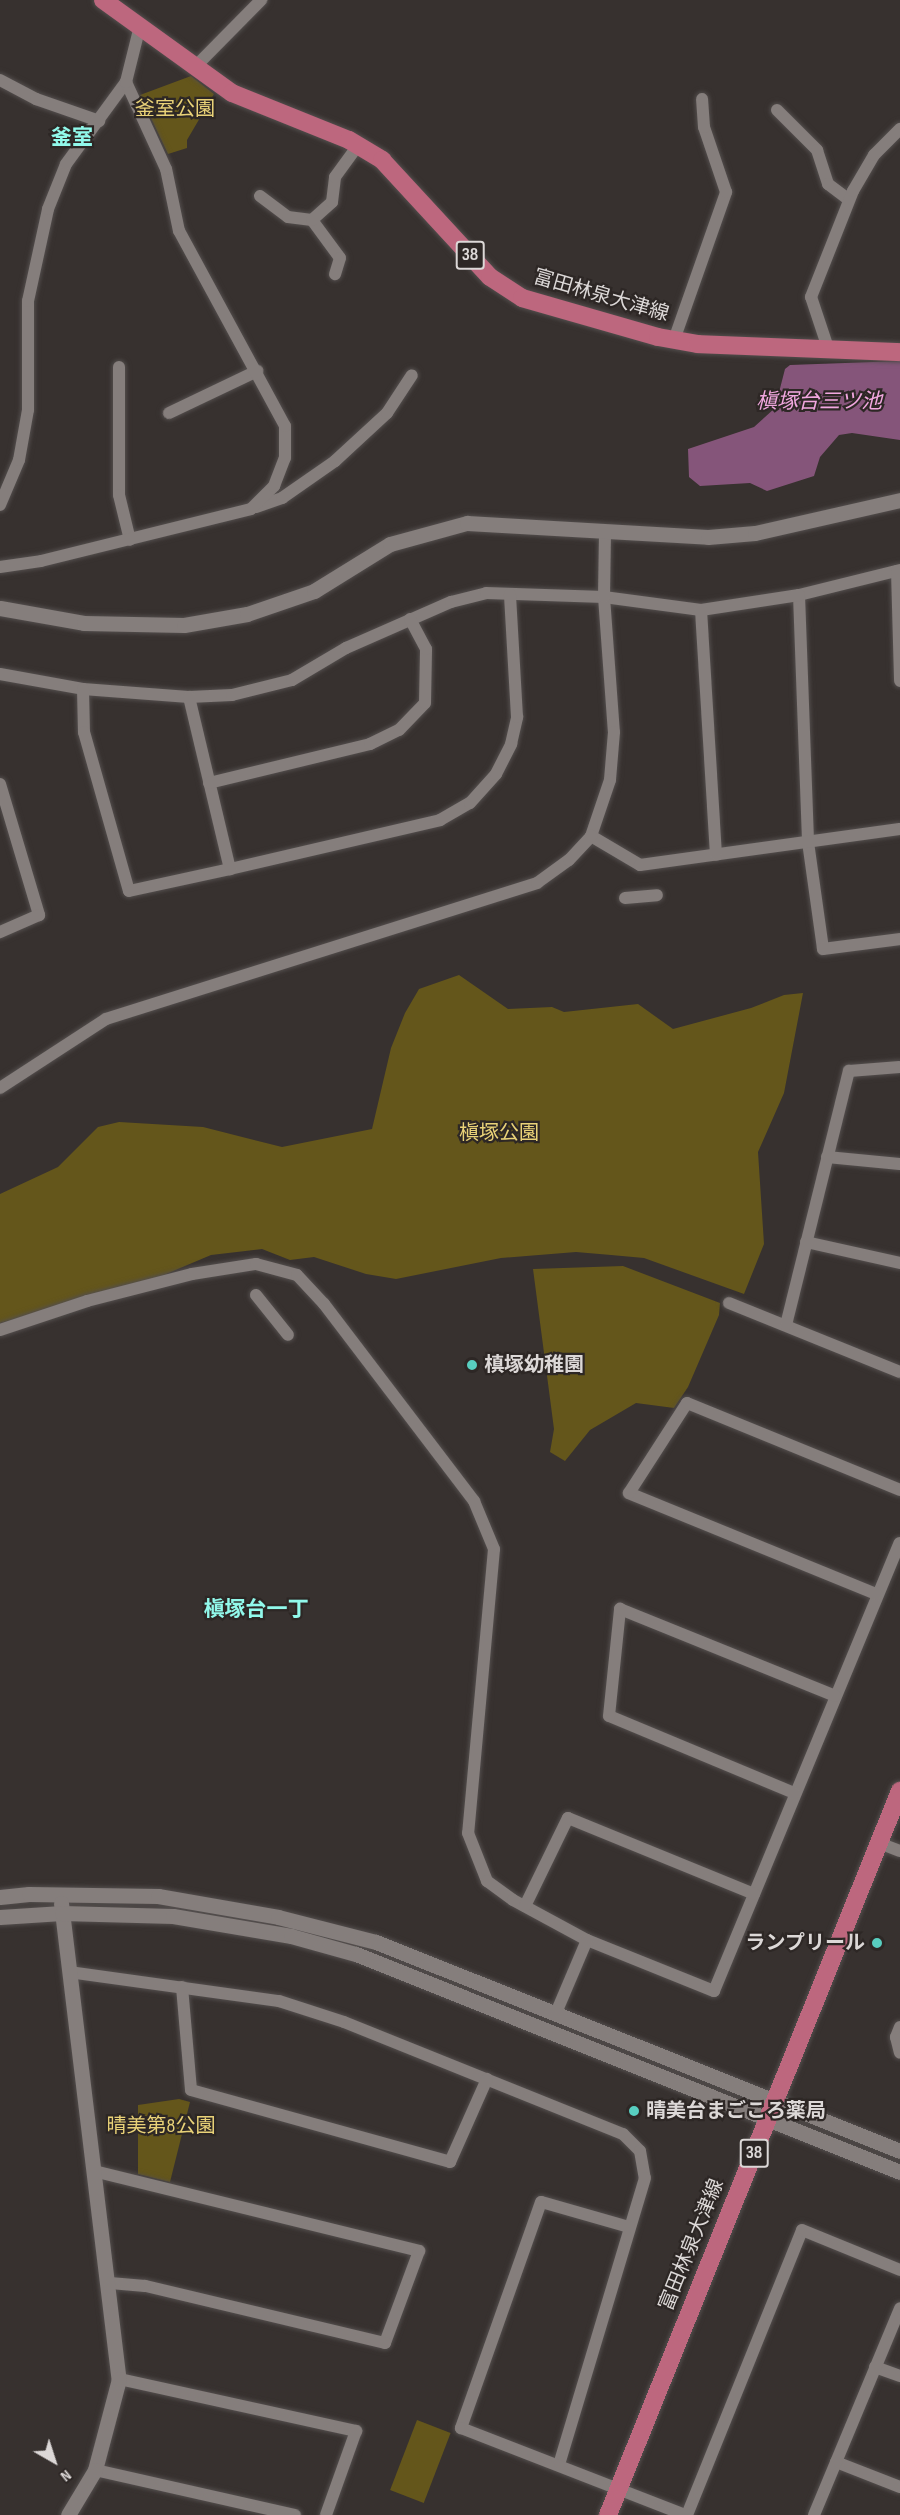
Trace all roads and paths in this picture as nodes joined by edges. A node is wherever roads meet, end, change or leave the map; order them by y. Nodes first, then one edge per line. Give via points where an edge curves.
1 (103, 0) edge
2 (261, 0) edge
3 (140, 26) junction
4 (196, 66) junction
5 (0, 80) edge
6 (126, 82) junction
7 (702, 99) dead end
8 (777, 110) dead end
9 (99, 121) junction
10 (900, 129) edge
11 (358, 146) junction
12 (260, 196) dead end
13 (849, 200) junction
14 (312, 220) junction
15 (335, 274) dead end
16 (674, 340) junction
17 (829, 351) junction
18 (900, 352) edge
19 (119, 367) dead end
20 (257, 371) junction
21 (412, 375) dead end
22 (169, 413) dead end
23 (900, 500) edge
24 (0, 505) edge
25 (251, 509) junction
26 (605, 532) junction
27 (130, 540) junction
28 (0, 567) edge
29 (898, 570) edge
30 (510, 594) junction
31 (799, 595) junction
32 (604, 597) junction
33 (0, 608) edge
34 (700, 610) junction
35 (410, 619) junction
36 (0, 675) edge
37 (900, 681) edge
38 (83, 689) junction
39 (189, 697) junction
40 (209, 783) junction
41 (0, 784) edge
42 (900, 829) edge
43 (591, 836) junction
44 (808, 842) junction
45 (716, 855) junction
46 (230, 869) junction
47 (657, 895) dead end
48 (625, 898) dead end
49 (0, 932) edge
50 (900, 939) edge
51 (900, 1067) edge
52 (0, 1088) edge
53 (827, 1156) junction
54 (900, 1164) edge
55 (806, 1242) junction
56 (900, 1263) edge
57 (256, 1295) dead end
58 (729, 1303) dead end
59 (786, 1325) junction
60 (0, 1330) edge
61 (288, 1335) dead end
62 (900, 1372) edge
63 (900, 1490) edge
64 (900, 1543) edge
65 (876, 1594) junction
66 (835, 1696) junction
67 (900, 1791) edge
68 (794, 1793) junction
69 (879, 1843) junction
70 (900, 1851) edge
71 (60, 1894) junction
72 (754, 1894) junction
73 (0, 1897) edge
74 (525, 1906) junction
75 (62, 1913) junction
76 (0, 1917) edge
77 (587, 1940) junction
78 (69, 1972) junction
79 (182, 1987) junction
80 (556, 2013) junction
81 (900, 2027) edge
82 (900, 2053) edge
83 (487, 2079) junction
84 (771, 2110) junction
85 (900, 2151) edge
86 (94, 2171) junction
87 (900, 2172) edge
88 (629, 2227) junction
89 (900, 2270) edge
90 (110, 2283) junction
91 (900, 2308) edge
92 (875, 2367) junction
93 (900, 2376) edge
94 (119, 2379) junction
95 (836, 2462) junction
96 (559, 2464) junction
97 (95, 2470) junction
98 (900, 2487) edge
99 (618, 2489) junction
100 (68, 2515) edge
101 (295, 2515) edge
102 (326, 2515) edge
103 (608, 2515) edge
104 (686, 2515) edge
105 (814, 2515) edge

1 - 3 main road, 富田林泉大津線 / 38
2 - 4 street
3 - 4 main road, 富田林泉大津線 / 38
3 - 6 street
4 - 11 main road, 富田林泉大津線 / 38 via 243,98
5 - 9 street via 36,99
6 - 9 street
6 - 20 street via 166,169 179,231
7 - 16 street via 704,127 726,192
8 - 13 street via 817,150 828,184
9 - 24 street via 66,164 48,209 28,302 28,410 19,460
10 - 13 street via 874,155
11 - 14 street via 335,177 332,202
11 - 16 main road, 富田林泉大津線 / 38 via 382,160 490,277 522,298
12 - 14 street via 288,217
13 - 17 street via 811,297
14 - 15 street via 340,258
16 - 17 main road, 富田林泉大津線 / 38
17 - 18 main road, 富田林泉大津線 / 38
19 - 27 street via 119,495
20 - 22 street
20 - 25 street via 285,426 285,458 274,486
21 - 25 street via 387,413 335,461 282,498
23 - 26 street via 755,533 708,537
25 - 27 street
26 - 32 street
26 - 33 street via 468,523 390,544 314,591 247,614 184,625 84,623
27 - 28 street
29 - 31 street
29 - 37 street
30 - 32 street
30 - 35 street via 486,593
30 - 46 street via 517,717 511,744 496,774 470,803 440,820
31 - 34 street
31 - 44 street
32 - 34 street
32 - 43 street via 614,732 610,780
34 - 45 street
35 - 39 street via 346,648 292,680 232,695
35 - 40 street via 426,649 424,703 399,730 370,744
36 - 38 street
38 - 39 street
38 - 46 street via 84,732 129,891
39 - 40 street
40 - 46 street
41 - 49 street via 39,915
42 - 44 street
43 - 45 street via 640,865
43 - 52 street via 569,860 537,883 106,1019
44 - 45 street
44 - 50 street via 823,949
47 - 48 street
51 - 53 street via 849,1071
53 - 54 street
53 - 55 street
55 - 56 street
55 - 59 street
57 - 61 street
58 - 59 street
59 - 62 street
60 - 74 street via 97,1298 192,1274 256,1264 297,1275 324,1304 474,1501 494,1549 468,1833 487,1881
63 - 65 street via 687,1403 629,1493
64 - 65 street
65 - 66 street
66 - 68 street
66 - 68 street via 620,1609 609,1716
67 - 69 main road, 富田林泉大津線 / 38
68 - 72 street
69 - 70 street
69 - 84 main road, 富田林泉大津線 / 38
71 - 73 street
71 - 75 street
71 - 80 street via 158,1896 278,1917 376,1942
72 - 74 street via 568,1818
72 - 77 street via 714,1991
74 - 77 street
75 - 76 street
75 - 78 street
75 - 84 street via 173,1916 291,1936 356,1954
77 - 80 street
78 - 79 street
78 - 86 street
79 - 83 street via 279,2001 344,2022
79 - 83 street via 191,2090 450,2162
80 - 84 street
81 - 82 street via 896,2037
83 - 88 street via 623,2134 640,2151 645,2178
84 - 85 street
84 - 87 street
84 - 99 main road, 富田林泉大津線 / 38
86 - 90 street
86 - 90 street via 418,2251 385,2343 145,2286
88 - 96 street
88 - 96 street via 542,2202 461,2428
89 - 104 street via 802,2230
90 - 94 street
91 - 92 street
92 - 93 street
92 - 95 street
94 - 97 street
94 - 102 street via 356,2431
95 - 98 street
95 - 105 street
96 - 99 street
97 - 100 street
97 - 101 street
99 - 103 main road, 富田林泉大津線 / 38
99 - 104 street

